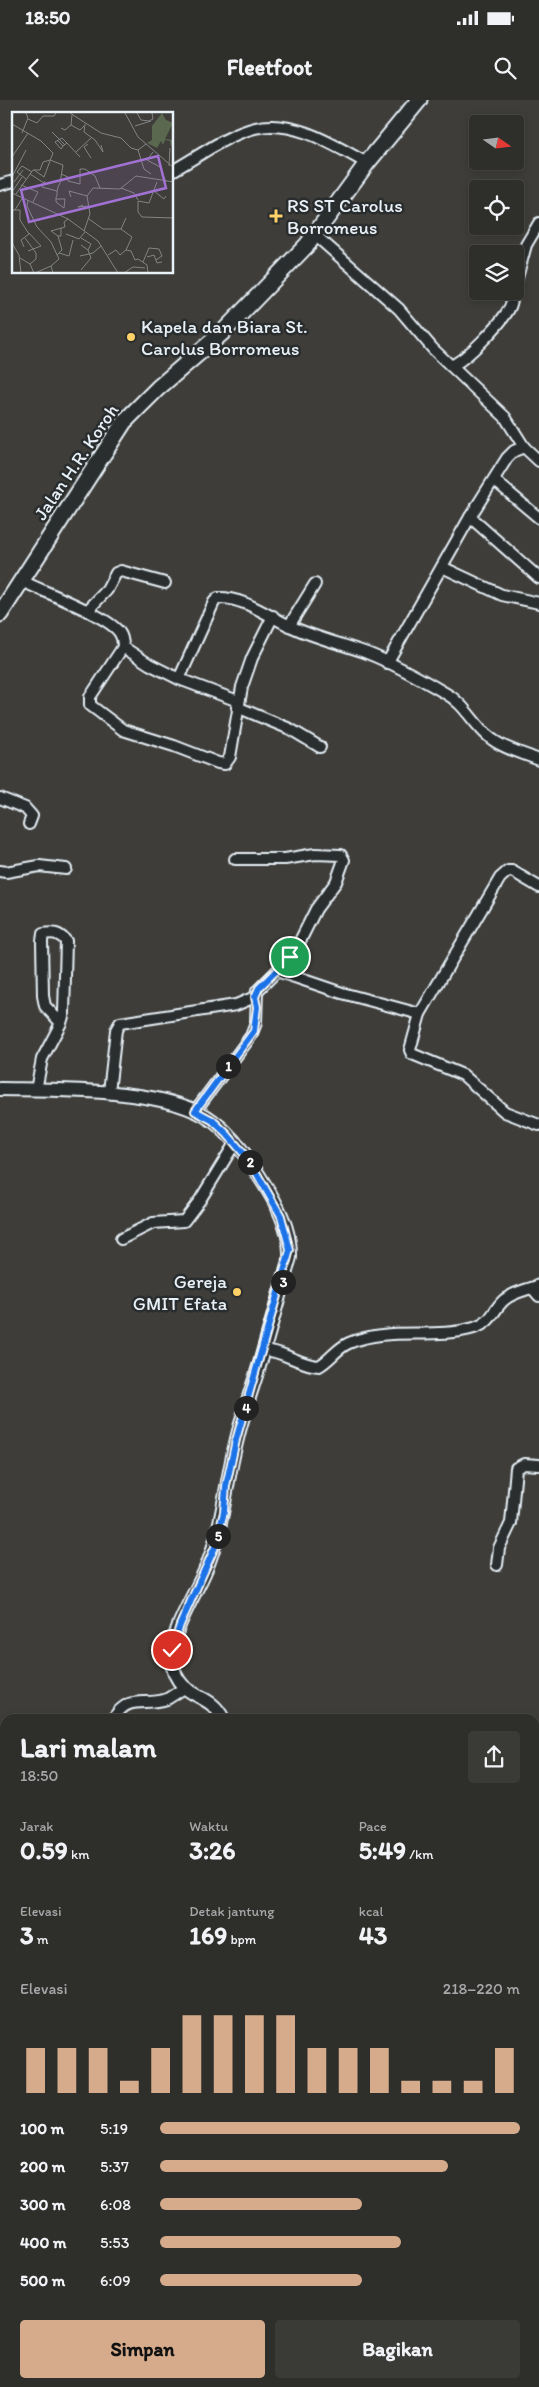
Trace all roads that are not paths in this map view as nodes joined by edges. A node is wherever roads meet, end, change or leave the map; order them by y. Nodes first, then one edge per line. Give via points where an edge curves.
1 (419, 100) edge
2 (367, 163) junction
3 (174, 170) edge
4 (539, 224) edge
5 (315, 235) junction
6 (524, 252) edge
7 (512, 300) edge
8 (451, 366) junction
9 (524, 447) junction
10 (539, 461) edge
11 (494, 480) junction
12 (470, 517) junction
13 (539, 518) edge
14 (442, 567) junction
15 (539, 578) edge
16 (22, 581) junction
17 (165, 583) dead end
18 (315, 584) dead end
19 (539, 603) edge
20 (87, 611) junction
21 (0, 614) edge
22 (273, 616) junction
23 (289, 626) junction
24 (123, 646) junction
25 (387, 664) junction
26 (179, 679) junction
27 (238, 704) junction
28 (320, 747) dead end
29 (539, 760) edge
30 (0, 798) edge
31 (29, 824) dead end
32 (235, 858) dead end
33 (66, 869) dead end
34 (0, 871) edge
35 (539, 887) edge
36 (277, 971) junction
37 (255, 997) junction
38 (420, 1014) junction
39 (61, 1023) junction
40 (0, 1089) edge
41 (36, 1090) junction
42 (109, 1092) junction
43 (195, 1111) junction
44 (539, 1125) edge
45 (235, 1143) junction
46 (121, 1239) dead end
47 (537, 1290) edge
48 (264, 1350) junction
49 (539, 1465) edge
50 (497, 1565) dead end
51 (184, 1688) junction
52 (117, 1714) edge
53 (220, 1714) edge

1 - 2 main road, Jalan H.R. Koroh
2 - 3 street via 326,141 291,128 264,126 237,135
2 - 5 main road, Jalan H.R. Koroh
4 - 6 street
5 - 8 street via 400,309
5 - 16 main road, Jalan H.R. Koroh via 235,320 124,422
7 - 8 street via 510,307 477,348
8 - 9 street via 505,417
9 - 10 street
9 - 11 street via 506,458
11 - 12 street
11 - 13 street
12 - 14 street
12 - 15 street
14 - 19 street via 502,595
14 - 25 street
16 - 20 street
16 - 21 main road, Jalan H.R. Koroh
17 - 20 street via 121,571 116,573 107,590
18 - 23 street
20 - 24 street via 117,630
22 - 23 street
22 - 26 street via 234,601 216,600
22 - 27 street via 252,658
23 - 25 street via 367,653
24 - 26 street
24 - 27 street via 89,701 96,711 123,730 225,764 230,757
25 - 29 street via 455,700 496,742
26 - 27 street
27 - 28 street
30 - 31 street via 27,810 32,816
32 - 36 street via 285,859 333,853 344,858 331,891 316,909 298,945
33 - 34 street via 39,866
35 - 38 street via 512,871 500,878
36 - 37 street via 262,984
36 - 38 street
37 - 42 street via 236,1005 120,1023 116,1030
37 - 43 street via 254,1031
38 - 44 street via 410,1050 412,1054 463,1075 505,1112
39 - 39 street via 66,941 57,933 43,934 45,1006
39 - 41 street via 42,1059
40 - 41 street
41 - 42 street
42 - 43 street via 179,1104
43 - 45 street via 212,1120
45 - 46 street via 184,1221 153,1223
45 - 48 street via 265,1185 289,1241 290,1257
47 - 48 street via 504,1300 495,1314 480,1326 466,1330 362,1338 346,1344 318,1366 306,1365 277,1350
48 - 51 street via 236,1440 215,1547 174,1641 173,1666
49 - 50 street via 524,1464 516,1468 511,1523 500,1548
51 - 52 street via 166,1699 129,1703
51 - 53 street via 214,1706

